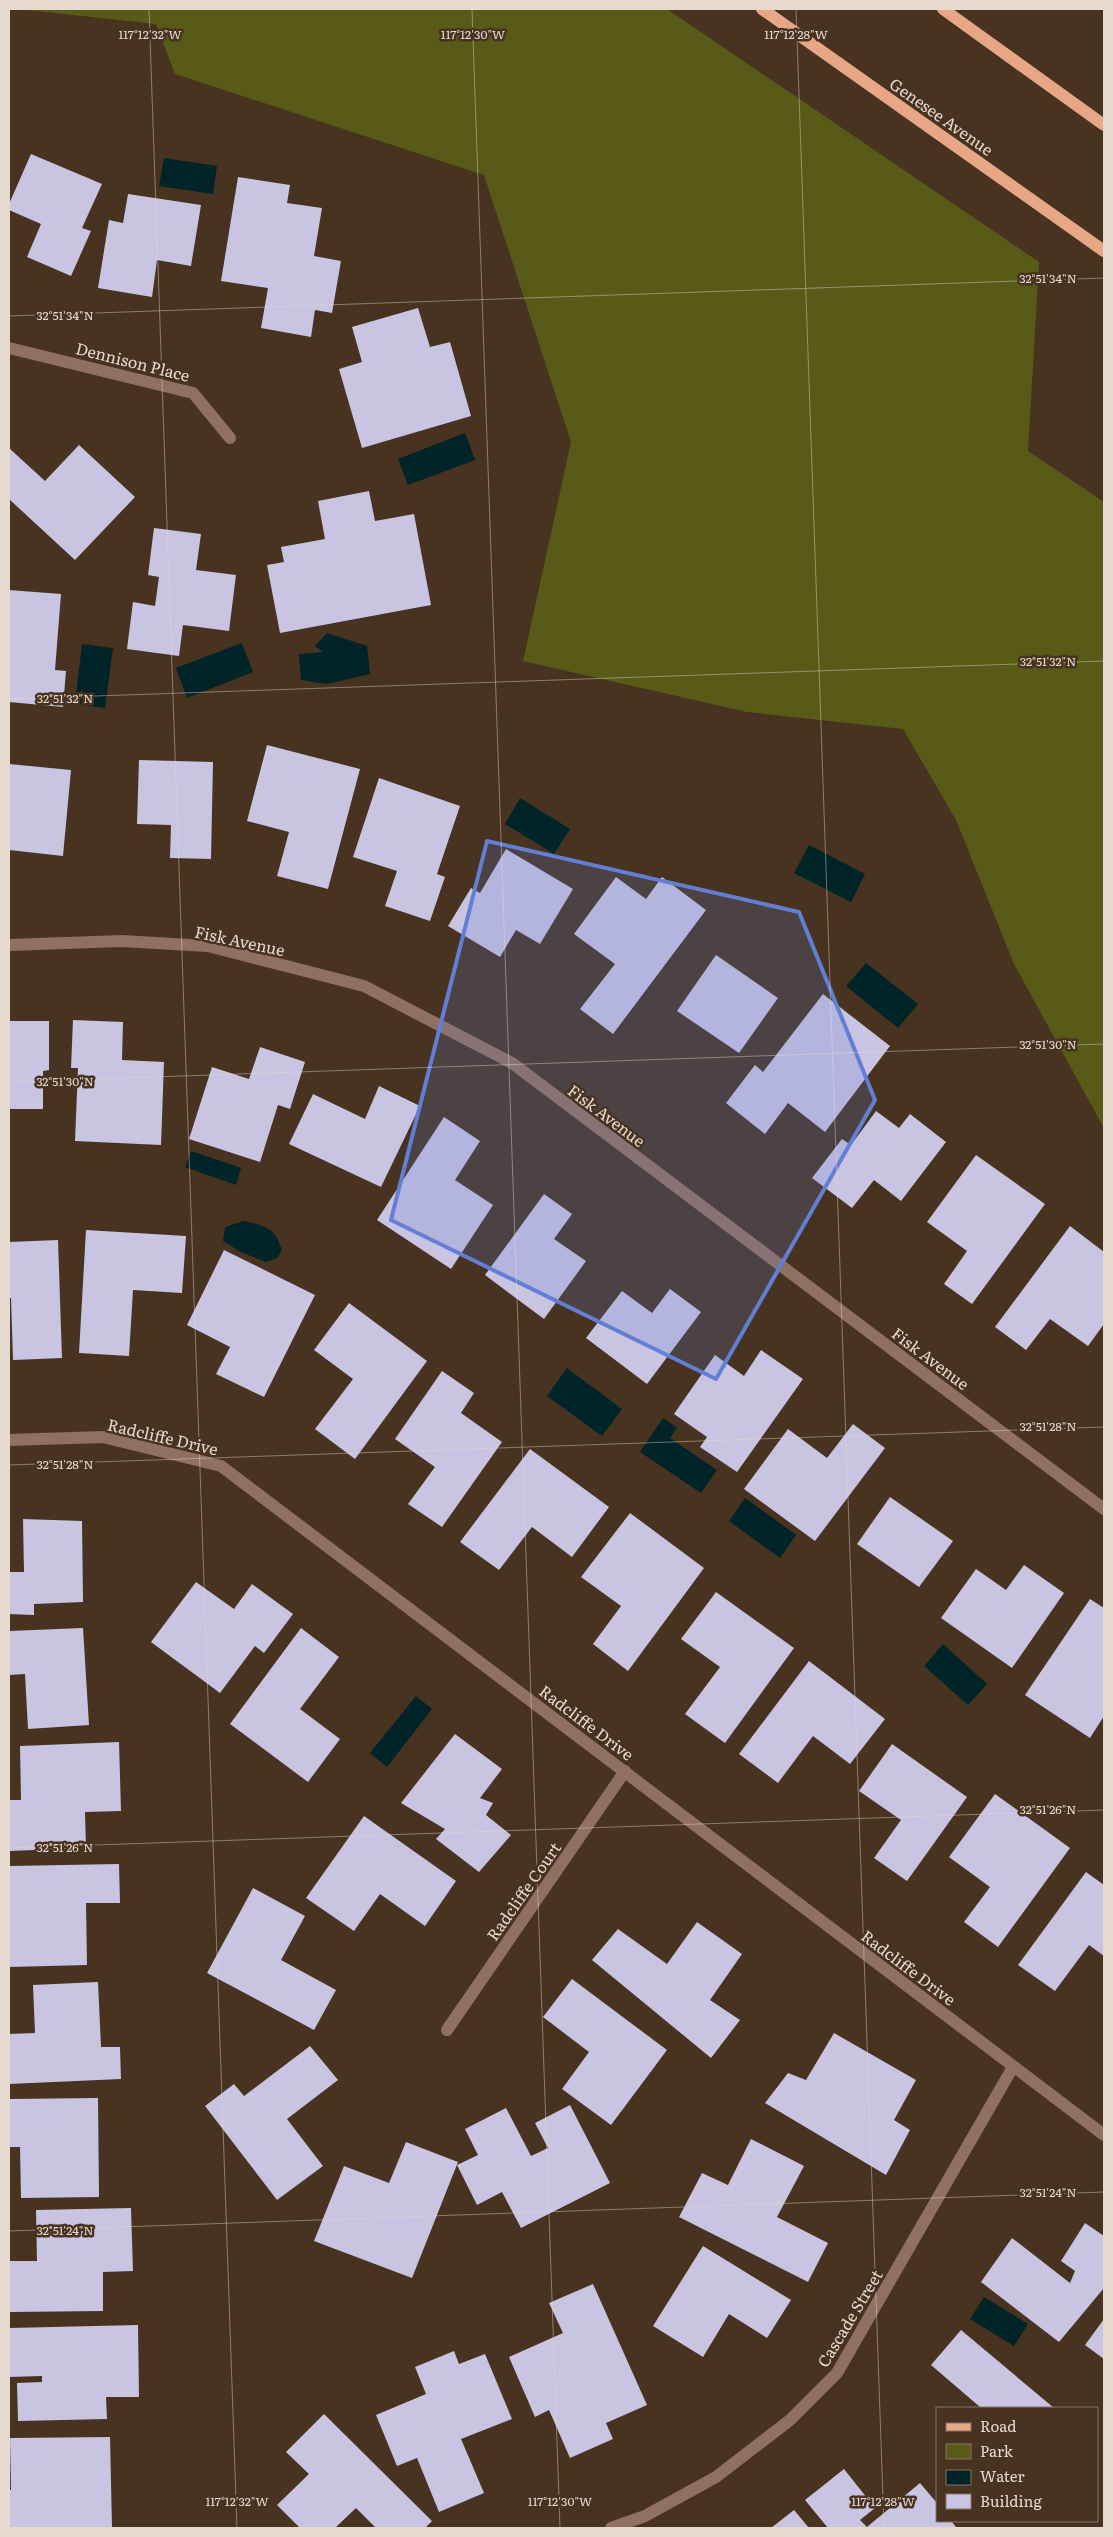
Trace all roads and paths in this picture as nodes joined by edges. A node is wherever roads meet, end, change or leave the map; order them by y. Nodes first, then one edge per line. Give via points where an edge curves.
1 (762, 9) edge
2 (943, 9) edge
3 (1104, 125) edge
4 (1104, 251) edge
5 (9, 348) edge
6 (230, 438) dead end
7 (9, 945) edge
8 (9, 1440) edge
9 (1104, 1510) edge
10 (626, 1771) junction
11 (447, 2030) dead end
12 (1013, 2067) junction
13 (1104, 2135) edge
14 (611, 2528) edge

1 - 4 main road, Genesee Avenue
2 - 3 main road
5 - 6 street, Dennison Place via 193,393
7 - 9 street, Fisk Avenue via 122,941 208,946 364,986 512,1063
8 - 10 street, Radcliffe Drive via 103,1437 221,1466
10 - 11 street, Radcliffe Court
10 - 12 street, Radcliffe Drive
12 - 13 street, Radcliffe Drive
12 - 14 street, Cascade Street via 837,2372 790,2420 716,2477 644,2516

